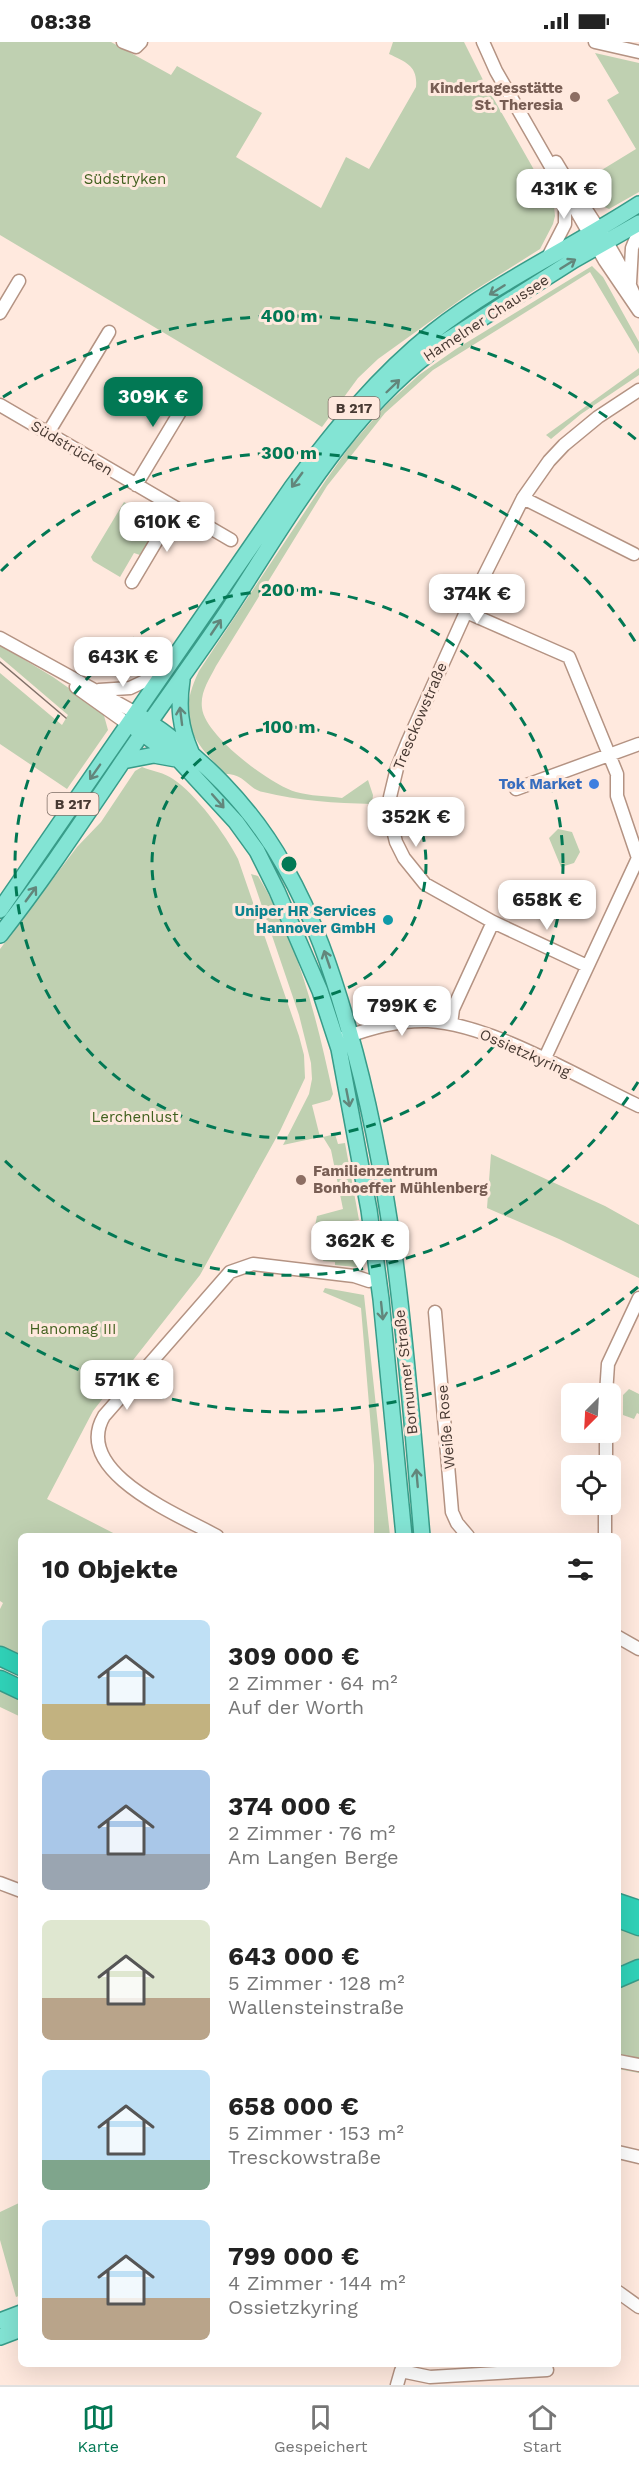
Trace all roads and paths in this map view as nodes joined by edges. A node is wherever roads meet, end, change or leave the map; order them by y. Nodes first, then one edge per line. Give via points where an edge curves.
1 (123, 42) edge
2 (141, 42) edge
3 (484, 42) edge
4 (596, 42) edge
5 (639, 52) edge
6 (565, 191) junction
7 (639, 204) edge
8 (639, 223) edge
9 (639, 231) edge
10 (598, 238) junction
11 (547, 259) junction
12 (19, 281) dead end
13 (630, 285) junction
14 (639, 309) edge
15 (0, 314) edge
16 (109, 332) dead end
17 (195, 387) dead end
18 (639, 390) edge
19 (0, 405) edge
20 (48, 434) junction
21 (136, 485) junction
22 (523, 498) junction
23 (176, 508) junction
24 (231, 540) dead end
25 (634, 554) dead end
26 (132, 582) dead end
27 (466, 612) junction
28 (0, 638) edge
29 (60, 672) junction
30 (164, 672) junction
31 (183, 675) junction
32 (95, 690) junction
33 (132, 718) junction
34 (146, 728) junction
35 (639, 744) edge
36 (610, 755) junction
37 (185, 757) junction
38 (123, 761) junction
39 (516, 789) dead end
40 (0, 910) edge
41 (494, 922) junction
42 (0, 935) edge
43 (587, 966) junction
44 (451, 1024) junction
45 (343, 1038) junction
46 (544, 1060) junction
47 (639, 1106) edge
48 (397, 1278) junction
49 (373, 1281) junction
50 (639, 1298) edge
51 (435, 1312) dead end
52 (607, 1383) edge
53 (605, 1515) edge
54 (211, 1533) edge
55 (404, 1533) edge
56 (422, 1533) edge
57 (465, 1533) edge
58 (605, 1533) edge
59 (621, 1640) edge
60 (639, 1649) edge
61 (0, 1656) edge
62 (0, 1665) edge
63 (18, 1665) edge
64 (18, 1674) edge
65 (0, 1680) edge
66 (18, 1689) edge
67 (0, 1883) edge
68 (18, 1889) edge
69 (621, 1904) edge
70 (639, 1910) edge
71 (621, 1919) edge
72 (639, 1926) edge
73 (639, 1969) edge
74 (621, 1977) edge
75 (621, 2062) edge
76 (639, 2065) edge
77 (621, 2153) edge
78 (639, 2157) edge
79 (621, 2294) edge
80 (639, 2307) edge
81 (18, 2314) edge
82 (0, 2321) edge
83 (18, 2330) edge
84 (0, 2337) edge
85 (402, 2368) edge
86 (547, 2370) dead end
87 (397, 2385) edge

1 - 2 street via 136,47
3 - 6 street via 496,72
3 - 10 street via 492,48
4 - 5 street
6 - 10 street
6 - 11 street via 565,224
7 - 10 main road, Hamelner Chaussee / B 217
8 - 10 main road, Hamelner Chaussee / B 217
9 - 13 street via 632,248
10 - 11 main road, Hamelner Chaussee / B 217
10 - 13 street
10 - 14 street via 623,291
31 -> 10 main road, Hamelner Chaussee / B 217 via 311,483 381,397 428,354
11 -> 30 main road, Hamelner Chaussee / B 217 via 435,331 372,388 292,487
12 - 15 street
13 - 14 street
16 - 20 street
17 - 21 street
18 - 22 street, Tresckowstraße via 564,445
19 - 20 street, Südstrücken
20 - 21 street, Südstrücken
21 - 23 street, Südstrücken
22 - 25 street
22 - 27 street, Tresckowstraße
23 - 24 street, Südstrücken
23 - 26 street
27 - 36 street via 569,657
27 - 41 street, Tresckowstraße via 399,761 390,797 390,818 404,858 426,884
28 - 29 street
29 - 32 street
29 - 33 street
30 - 32 street via 130,688
30 - 33 main road, Hamelner Chaussee / B 217
31 - 34 main road, Hamelner Chaussee / B 217
37 -> 31 main road via 180,716
32 - 33 street
33 - 34 main road, Bornumer Straße
33 -> 40 main road, Hamelner Chaussee / B 217
34 - 37 main road, Bornumer Straße
34 - 38 main road, Hamelner Chaussee / B 217
35 - 36 street
36 - 39 street
36 - 43 street via 617,774 617,796 638,858
37 - 38 main road via 154,755
37 - 45 main road, Bornumer Straße via 247,811 285,866 319,935
42 -> 38 main road, Hamelner Chaussee / B 217
41 - 43 street, Tresckowstraße
41 - 44 street via 453,1009
43 - 46 street
44 - 45 street, Ossietzkyring via 401,1022
44 - 46 street, Ossietzkyring
45 - 48 main road, Bornumer Straße via 357,1057 373,1128
45 -> 49 main road, Bornumer Straße via 367,1198
46 - 47 street, Ossietzkyring
48 - 49 street
56 -> 48 main road, Bornumer Straße
49 - 54 street via 344,1282 244,1269 230,1272 104,1416 97,1427 96,1440 101,1458 113,1472 141,1495
49 -> 55 main road, Bornumer Straße
50 - 52 street via 608,1364
51 - 57 street, Weiße Rose via 452,1512
53 - 58 street
59 - 60 street
61 - 63 highway
62 - 64 highway
65 - 66 highway
67 - 68 street
69 - 70 highway
71 - 72 highway
73 - 74 highway
75 - 76 street
77 - 78 street
79 - 80 street
81 - 82 main road
83 - 84 main road
85 - 86 street via 430,2377
85 - 87 street

